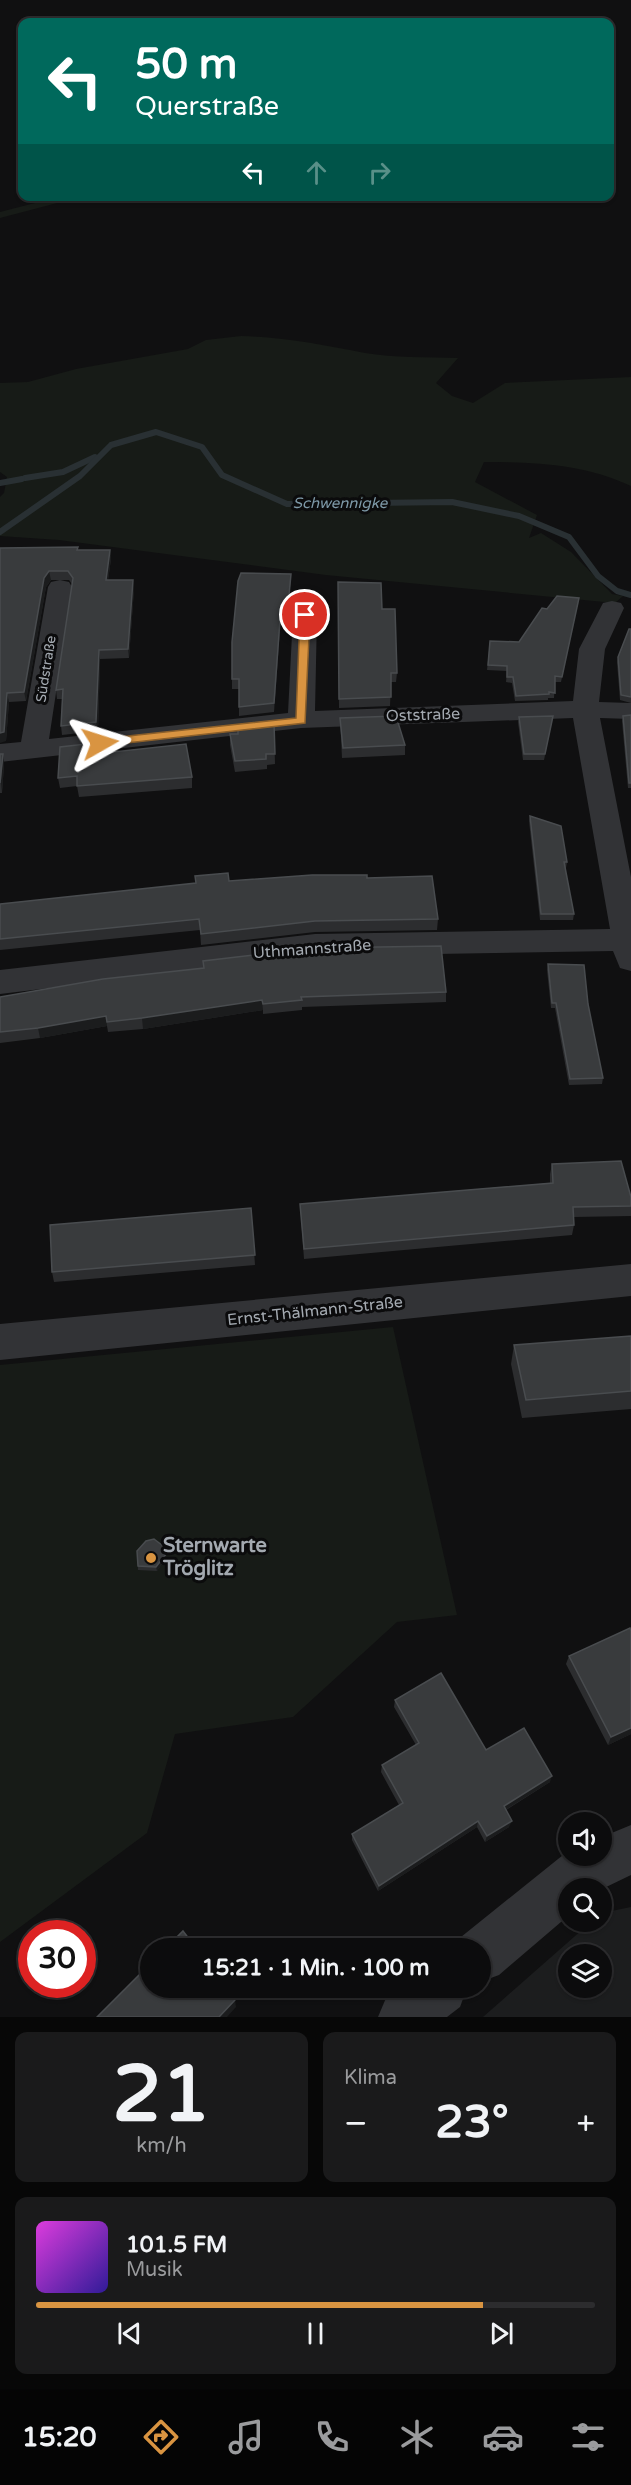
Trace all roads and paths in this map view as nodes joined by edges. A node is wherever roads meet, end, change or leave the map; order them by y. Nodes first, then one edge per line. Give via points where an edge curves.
1 (60, 586) edge
2 (612, 608) dead end
3 (305, 615) dead end
4 (585, 709) junction
5 (631, 711) edge
6 (301, 720) junction
7 (33, 750) junction
8 (0, 753) edge
9 (629, 951) edge
10 (0, 982) edge
11 (631, 1280) edge
12 (0, 1342) edge
13 (631, 1850) edge
14 (491, 1947) edge
15 (429, 1998) edge
16 (405, 2017) edge

1 - 7 street, Südstraße
2 - 4 street via 592,649
3 - 6 street
4 - 5 street, Oststraße
4 - 6 street, Oststraße
4 - 9 street
6 - 7 street, Oststraße
7 - 8 street, Oststraße
9 - 10 street, Uthmannstraße via 315,945
11 - 12 street, Ernst-Thälmann-Straße
13 - 14 street via 586,1869
15 - 16 street

